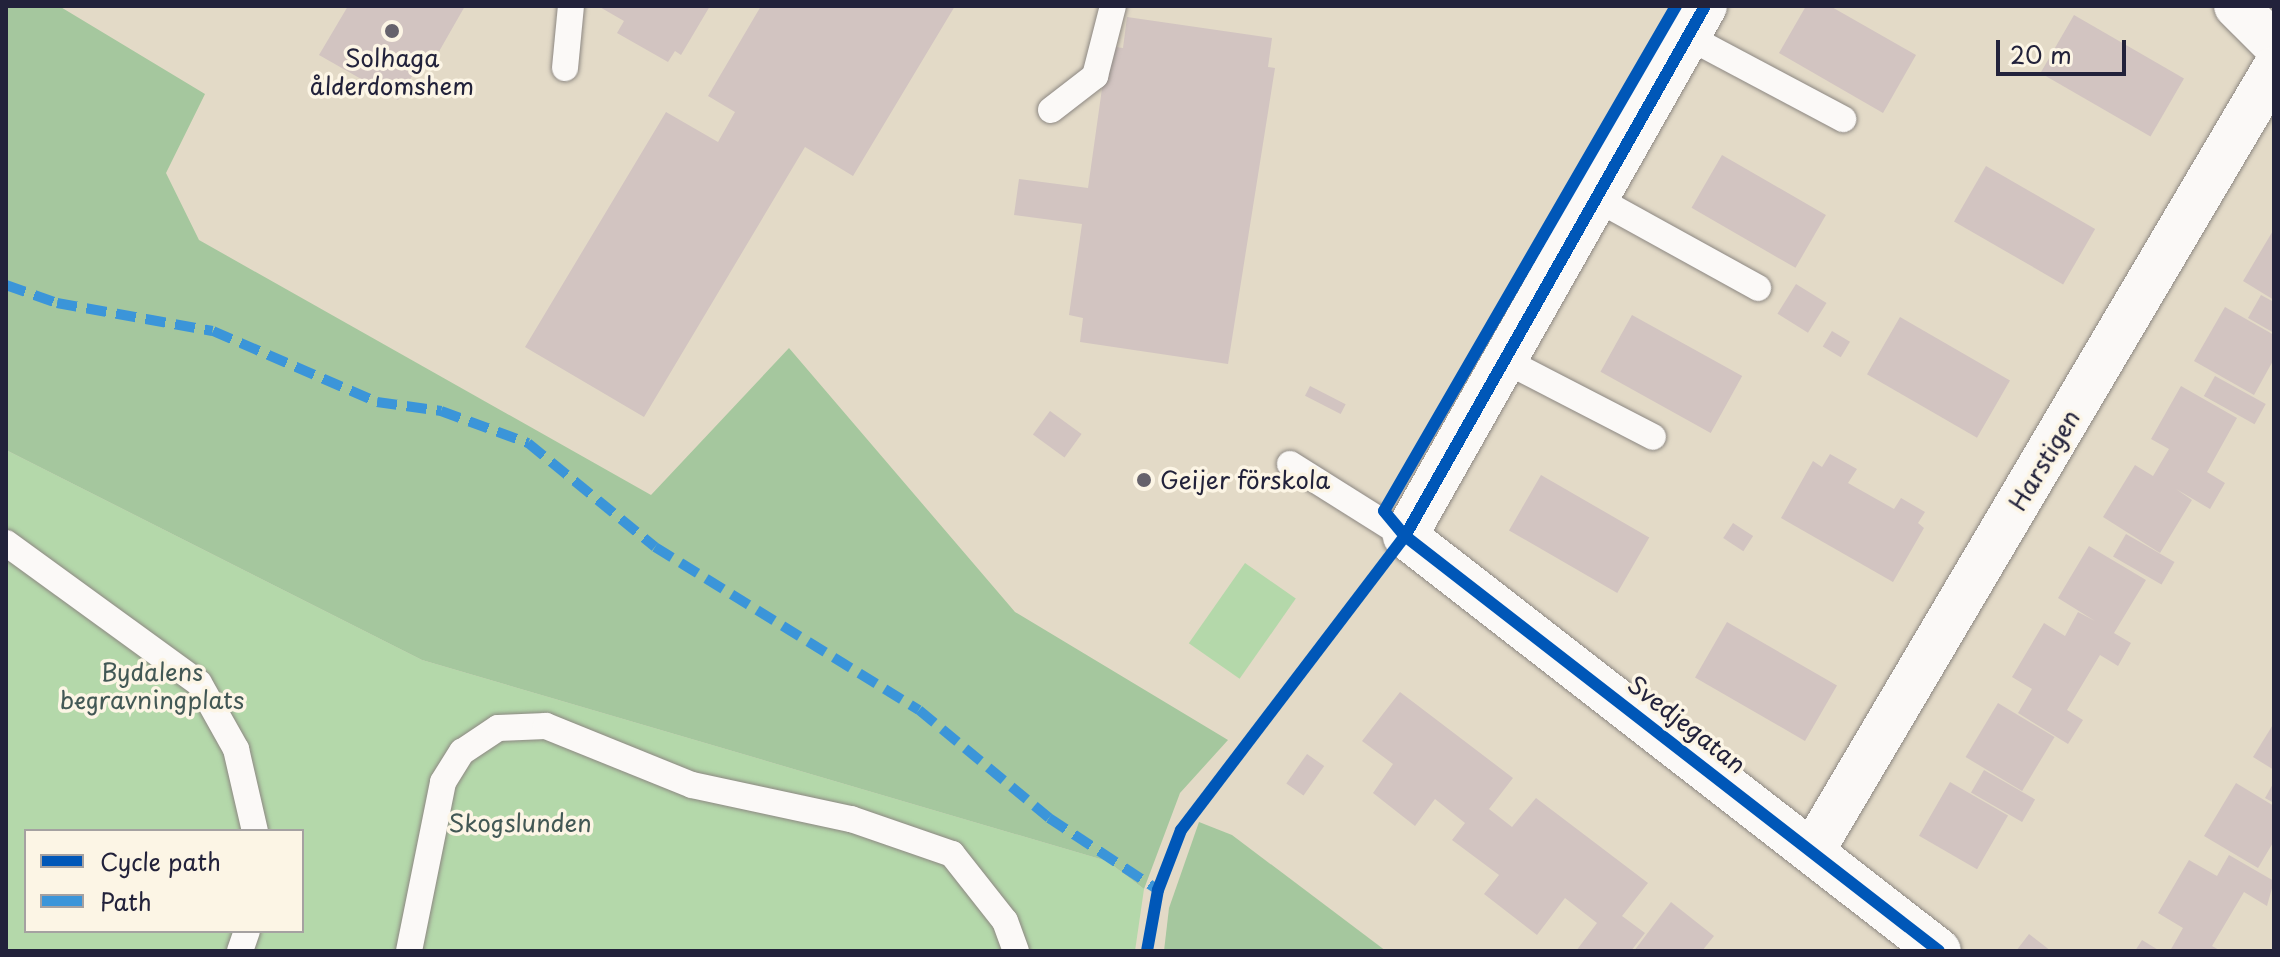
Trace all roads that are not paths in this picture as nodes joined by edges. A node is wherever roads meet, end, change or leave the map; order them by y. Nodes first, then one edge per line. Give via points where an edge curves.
1 (571, 6) edge
2 (1113, 6) edge
3 (2236, 6) edge
4 (1696, 21) edge
5 (2274, 44) edge
6 (565, 68) dead end
7 (2274, 69) edge
8 (1051, 110) dead end
9 (1843, 119) dead end
10 (1597, 199) junction
11 (1758, 288) dead end
12 (1508, 362) junction
13 (1653, 437) dead end
14 (1290, 464) dead end
15 (1405, 536) junction
16 (6, 543) edge
17 (255, 829) edge
18 (1813, 850) junction
19 (409, 951) edge
20 (1016, 951) edge
21 (1939, 951) edge

1 - 6 lane
2 - 8 lane via 1095,76
3 - 5 street
4 - 9 lane
4 - 10 street
7 - 18 street, Harstigen
10 - 11 lane
10 - 12 street
12 - 13 lane
12 - 15 street
14 - 15 lane
15 - 18 street, Svedjegatan
16 - 17 lane via 199,683 236,749
18 - 21 street, Svedjegatan
19 - 20 lane via 443,782 462,752 498,728 546,726 692,785 851,819 952,854 1005,921

